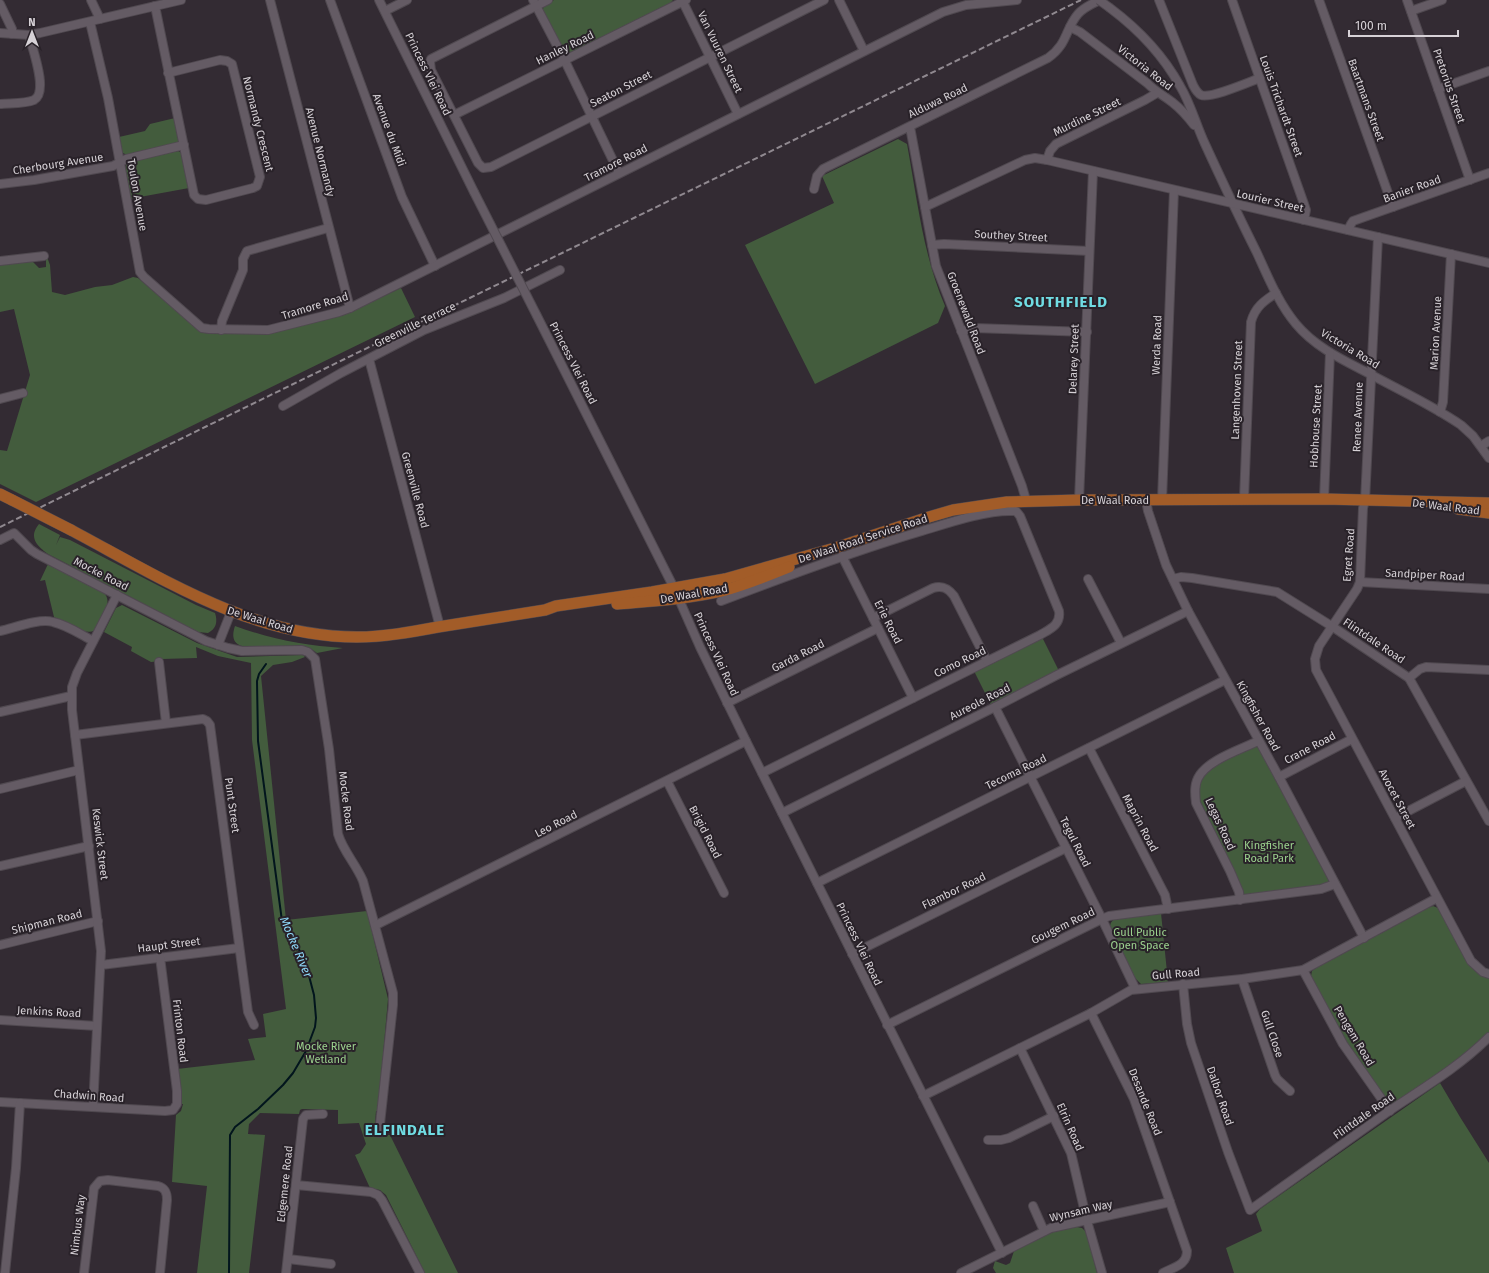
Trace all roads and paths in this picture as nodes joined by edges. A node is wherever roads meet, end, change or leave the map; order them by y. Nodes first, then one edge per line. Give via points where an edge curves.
1 (91, 0) edge
2 (181, 0) edge
3 (270, 0) edge
4 (330, 0) edge
5 (379, 0) edge
6 (407, 0) edge
7 (548, 0) edge
8 (684, 0) edge
9 (824, 0) edge
10 (839, 0) edge
11 (1017, 0) edge
12 (1099, 0) edge
13 (1159, 0) edge
14 (1232, 0) edge
15 (1319, 0) edge
16 (1407, 0) edge
17 (1442, 0) edge
18 (998, 1) edge
19 (534, 3) edge
20 (0, 4) edge
21 (154, 6) junction
22 (385, 11) junction
23 (1411, 11) junction
24 (100, 19) junction
25 (90, 22) junction
26 (1070, 27) junction
27 (0, 33) edge
28 (12, 34) junction
29 (29, 35) junction
30 (864, 51) junction
31 (711, 56) junction
32 (565, 61) junction
33 (1489, 71) edge
34 (168, 73) junction
35 (1260, 78) junction
36 (1438, 89) junction
37 (1157, 93) junction
38 (0, 104) edge
39 (738, 114) junction
40 (454, 115) junction
41 (591, 116) junction
42 (910, 127) junction
43 (1200, 134) junction
44 (184, 145) junction
45 (1047, 160) junction
46 (120, 162) junction
47 (1093, 171) junction
48 (1489, 173) edge
49 (619, 174) junction
50 (1470, 180) junction
51 (0, 184) edge
52 (814, 189) dead end
53 (1174, 190) junction
54 (1232, 204) junction
55 (925, 207) junction
56 (1393, 207) junction
57 (1304, 220) junction
58 (328, 228) junction
59 (1348, 230) junction
60 (1378, 237) junction
61 (932, 245) junction
62 (1089, 251) junction
63 (1451, 254) junction
64 (44, 256) dead end
65 (0, 261) edge
66 (1489, 263) edge
67 (435, 266) junction
68 (560, 270) dead end
69 (1276, 293) junction
70 (350, 308) junction
71 (221, 330) junction
72 (961, 331) junction
73 (1086, 332) junction
74 (1330, 353) junction
75 (369, 359) junction
76 (1370, 375) junction
77 (22, 393) dead end
78 (0, 399) edge
79 (283, 406) dead end
80 (1440, 412) junction
81 (1489, 441) edge
82 (1481, 446) junction
83 (1489, 458) edge
84 (0, 494) edge
85 (1244, 499) junction
86 (1324, 499) junction
87 (1026, 500) junction
88 (1079, 500) junction
89 (1146, 500) junction
90 (1162, 500) junction
91 (1365, 501) junction
92 (1402, 502) junction
93 (1489, 503) edge
94 (1016, 511) joint
95 (1489, 513) edge
96 (0, 540) edge
97 (835, 548) junction
98 (842, 556) junction
99 (1088, 579) dead end
100 (1173, 579) junction
101 (1360, 582) junction
102 (674, 588) junction
103 (1489, 589) edge
104 (117, 595) junction
105 (678, 598) junction
106 (721, 601) dead end
107 (545, 610) junction
108 (1188, 610) junction
109 (230, 612) junction
110 (873, 618) junction
111 (440, 627) junction
112 (1333, 627) junction
113 (878, 628) junction
114 (0, 631) edge
115 (93, 641) junction
116 (1120, 644) junction
117 (218, 645) junction
118 (987, 661) junction
119 (159, 662) dead end
120 (1489, 670) edge
121 (1409, 678) junction
122 (1225, 680) junction
123 (71, 696) junction
124 (913, 698) junction
125 (727, 703) junction
126 (995, 707) junction
127 (0, 712) edge
128 (166, 723) junction
129 (75, 735) junction
130 (1352, 739) junction
131 (746, 741) junction
132 (1258, 741) junction
133 (1089, 748) junction
134 (79, 770) junction
135 (762, 773) junction
136 (1030, 777) junction
137 (1279, 777) junction
138 (667, 781) junction
139 (1466, 781) junction
140 (0, 789) edge
141 (782, 813) junction
142 (1395, 818) junction
143 (1489, 821) edge
144 (89, 846) junction
145 (1066, 848) junction
146 (0, 866) edge
147 (817, 883) junction
148 (1335, 884) junction
149 (724, 893) dead end
150 (1437, 898) junction
151 (1240, 900) junction
152 (1168, 909) junction
153 (1102, 919) junction
154 (98, 921) junction
155 (376, 925) junction
156 (1364, 938) junction
157 (0, 945) edge
158 (239, 948) junction
159 (852, 954) junction
160 (160, 957) junction
161 (101, 965) junction
162 (1303, 970) junction
163 (1489, 974) edge
164 (1242, 979) junction
165 (1183, 984) junction
166 (1135, 988) junction
167 (1091, 1012) junction
168 (0, 1020) edge
169 (254, 1025) dead end
170 (887, 1025) junction
171 (97, 1026) junction
172 (1489, 1037) edge
173 (1020, 1048) junction
174 (1290, 1091) dead end
175 (923, 1096) junction
176 (0, 1102) edge
177 (20, 1103) junction
178 (93, 1106) junction
179 (175, 1108) joint
180 (1390, 1111) junction
181 (323, 1114) dead end
182 (1054, 1116) junction
183 (379, 1133) dead end
184 (988, 1140) dead end
185 (296, 1185) junction
186 (1170, 1202) junction
187 (1033, 1206) dead end
188 (1250, 1210) joint
189 (1087, 1221) junction
190 (1044, 1231) junction
191 (1002, 1253) junction
192 (288, 1259) junction
193 (331, 1264) dead end
194 (5, 1273) edge
195 (84, 1273) edge
196 (160, 1273) edge
197 (286, 1273) edge
198 (420, 1273) edge
199 (961, 1273) edge
200 (1102, 1273) edge
201 (1163, 1273) edge

1 - 24 street
2 - 21 street
3 - 58 street, Avenue Normandy
4 - 67 street, Avenue du Midi via 402,197
5 - 22 street, Princess Vlei Road
6 - 22 street
7 - 19 street
8 - 31 street, Van Vuuren Street
8 - 32 street, Hanley Road
9 - 31 street, Seaton Street
10 - 30 street
11 - 18 street, Tramore Road
12 - 26 street, Alduwa Road via 1079,13
12 - 43 street, Victoria Road, bridge via 1140,33 1162,59 1183,92
13 - 35 street via 1193,85 1201,95 1216,94
14 - 35 street, Louis Trichardt Street
15 - 56 street, Baartmans Street
16 - 23 street, Pretorius Street
17 - 23 street
18 - 30 street, Tramore Road via 950,10
19 - 32 street
19 - 40 street via 431,59 431,70
20 - 28 street
21 - 24 street
21 - 34 street, Normandy Crescent
22 - 102 street, Princess Vlei Road, bridge
23 - 36 street, Pretorius Street
24 - 25 street
25 - 29 street
25 - 46 street, Toulon Avenue
26 - 37 street, Victoria Road via 1148,83
26 - 42 street, Alduwa Road via 1063,43 1048,58
27 - 28 street
28 - 29 street
29 - 38 street via 40,80 40,94 30,101
30 - 39 street, Tramore Road
31 - 39 street, Van Vuuren Street
31 - 41 street, Seaton Street
32 - 40 street, Hanley Road
32 - 41 street
33 - 36 street
34 - 44 street, Normandy Crescent
34 - 44 street, Normandy Crescent via 220,60 232,64 260,177 259,184 239,192 206,200 198,199 193,192
35 - 57 street, Louis Trichardt Street via 1306,208
36 - 50 street, Pretorius Street
37 - 43 street, Victoria Road via 1186,114
37 - 45 street, Murdine Street via 1056,144
39 - 49 street, Tramore Road
40 - 41 street, Seaton Street via 483,168
41 - 49 street
42 - 52 street, Alduwa Road via 823,169 817,176
42 - 55 street, Groenewald Road
43 - 54 street, Victoria Road
44 - 46 street
45 - 47 street, Lourier Street
45 - 55 street via 1024,160
46 - 51 street, Cherbourg Avenue via 114,166
46 - 71 street, Toulon Avenue via 141,274 200,326
47 - 53 street, Lourier Street
47 - 62 street, Delarey Street
48 - 50 street, Banier Road
49 - 67 street, Tramore Road
50 - 56 street, Banier Road
53 - 54 street, Lourier Street
53 - 90 street, Werda Road
54 - 57 street, Lourier Street
54 - 69 street, Victoria Road
55 - 61 street, Groenewald Road
56 - 59 street, Banier Road via 1353,221
57 - 59 street, Lourier Street
58 - 70 street, Avenue Normandy
58 - 71 street via 247,251 243,258 243,270 222,321
59 - 60 street, Lourier Street
60 - 63 street, Lourier Street
60 - 76 street, Renee Avenue
61 - 62 street, Southey Street
61 - 72 street, Groenewald Road
62 - 73 street, Delarey Street
63 - 66 street, Lourier Street
63 - 80 street, Marion Avenue via 1443,402
64 - 65 street
67 - 70 street, Tramore Road
68 - 75 street, Greenville Terrace via 504,298 424,330
69 - 74 street, Victoria Road via 1296,324
69 - 85 street, Langenhoven Street via 1260,305 1251,322
70 - 71 street, Tramore Road via 268,330
72 - 73 street via 974,328
72 - 87 street, Groenewald Road
73 - 88 street, Delarey Street
74 - 76 street, Victoria Road
74 - 86 street, Hobhouse Street
75 - 79 street, Greenville Terrace
75 - 111 street, Greenville Road
76 - 80 street, Victoria Road
76 - 91 street, Renee Avenue
77 - 78 street
80 - 82 street, Victoria Road via 1460,425
81 - 82 street
82 - 83 street, Victoria Road
84 - 109 main road, De Waal Road, bridge
85 - 86 main road, De Waal Road
85 - 90 main road, De Waal Road
86 - 91 main road, De Waal Road
87 - 88 main road, De Waal Road
87 - 97 main road, De Waal Road via 953,510
88 - 89 main road, De Waal Road
89 - 90 main road, De Waal Road
89 - 100 street, Kingfisher Road via 1158,543
91 - 92 main road, De Waal Road
91 - 101 street, Egret Road
92 - 93 main road, De Waal Road
92 - 95 main road, De Waal Road
94 - 98 street, De Waal Road Service Road via 996,512 954,521
94 - 118 street, Como Road via 1059,616 1052,628
96 - 104 street, Mocke Road via 14,533 37,554
97 - 102 main road, De Waal Road via 725,579
97 - 105 main road, De Waal Road via 743,585
98 - 106 street, De Waal Road Service Road
98 - 110 street, Erie Road
99 - 116 street
100 - 108 street, Kingfisher Road
100 - 112 street, Flintdale Road via 1192,578 1277,592
101 - 103 street, Sandpiper Road
101 - 112 street, Egret Road
102 - 105 street, Princess Vlei Road
102 - 107 main road, De Waal Road via 560,605
104 - 115 street, Keswick Street
104 - 117 street, Mocke Road via 198,638
105 - 107 main road, De Waal Road
105 - 125 street, Princess Vlei Road
107 - 111 main road, De Waal Road
108 - 116 street, Aureole Road
108 - 122 street, Kingfisher Road
109 - 111 main road, De Waal Road via 281,628 336,636 379,636
109 - 117 street
110 - 113 street, Erie Road
110 - 118 street via 933,588 945,587 954,596
112 - 121 street, Flintdale Road
112 - 130 street, Avocet Street via 1319,646 1314,659 1316,670
113 - 124 street, Erie Road
113 - 125 street, Garda Road
114 - 115 street via 52,621 63,624
115 - 123 street, Keswick Street via 77,673
116 - 126 street, Aureole Road
117 - 155 street, Mocke Road via 242,650 302,650 315,659 329,749 338,834 361,876
118 - 124 street, Como Road
119 - 128 street
120 - 121 street via 1426,667
121 - 139 street, Flintdale Road
122 - 132 street, Kingfisher Road
122 - 133 street, Tecoma Road
123 - 127 street
123 - 129 street, Keswick Street
124 - 135 street, Como Road
125 - 131 street, Princess Vlei Road
126 - 136 street, Tegul Road
126 - 141 street, Aureole Road
128 - 129 street, Punt Street
128 - 158 street, Punt Street via 203,719 210,725
129 - 134 street, Keswick Street
130 - 137 street, Crane Road
130 - 142 street, Avocet Street
131 - 135 street, Princess Vlei Road
131 - 138 street, Leo Road
132 - 137 street, Kingfisher Road
132 - 151 street, Legas Road via 1210,764 1202,771 1195,791 1196,803 1230,872
133 - 136 street, Tecoma Road
133 - 152 street, Maprin Road via 1166,895
134 - 140 street
134 - 144 street, Keswick Street
135 - 141 street, Princess Vlei Road
136 - 145 street, Tegul Road
136 - 147 street, Tecoma Road
137 - 148 street, Kingfisher Road
138 - 149 street, Brigid Road
138 - 155 street, Leo Road
139 - 142 street
139 - 143 street, Flintdale Road
141 - 147 street, Princess Vlei Road
142 - 150 street, Avocet Street
144 - 146 street
144 - 154 street, Keswick Street
145 - 153 street, Tegul Road
145 - 159 street, Flambor Road
147 - 159 street, Princess Vlei Road
148 - 151 street, Gougem Road via 1321,889
148 - 156 street, Kingfisher Road
150 - 156 street, Gull Road
150 - 163 street, Avocet Street via 1471,961
151 - 152 street, Gougem Road
152 - 153 street, Gougem Road
153 - 166 street, Tegul Road
153 - 170 street, Gougem Road
154 - 157 street, Shipman Road
154 - 161 street, Keswick Street
155 - 183 street, Mocke Road via 393,1000
156 - 162 street, Gull Road
158 - 160 street, Haupt Street
158 - 169 street, Punt Street via 248,1012
159 - 170 street, Princess Vlei Road
160 - 161 street, Haupt Street
160 - 179 street, Frinton Road via 178,1099
161 - 171 street, Keswick Street
162 - 164 street, Gull Road
162 - 180 street, Pengem Road via 1344,1044
164 - 165 street, Gull Road
164 - 174 street, Gull Close via 1275,1075
165 - 166 street, Gull Road
165 - 188 street, Dalbor Road via 1191,1043
166 - 167 street, Gull Road
167 - 173 street, Gull Road
167 - 186 street, Desande Road via 1134,1099
168 - 171 street, Jenkins Road
170 - 175 street, Princess Vlei Road
171 - 178 street, Keswick Street
172 - 180 street, Flintdale Road via 1457,1065
173 - 175 street, Gull Road
173 - 182 street, Elrin Road
175 - 191 street, Princess Vlei Road
176 - 177 street, Chadwin Road
177 - 178 street, Chadwin Road
177 - 194 street
178 - 179 street, Chadwin Road via 165,1111
180 - 188 street, Flintdale Road
181 - 185 street, Edgemere Road via 304,1117
182 - 184 street via 1009,1138
182 - 189 street, Elrin Road via 1071,1153
185 - 192 street, Edgemere Road
185 - 198 street via 371,1192 378,1195
186 - 189 street, Wynsam Way
186 - 201 street, Desande Road via 1187,1257 1184,1262
187 - 190 street
189 - 190 street, Wynsam Way
189 - 200 street, Elrin Road
190 - 191 street, Wynsam Way
191 - 199 street, Wynsam Way
192 - 193 street
192 - 197 street, Edgemere Road
195 - 196 street, Nimbus Way via 94,1188 100,1181 108,1180 158,1186 166,1192

